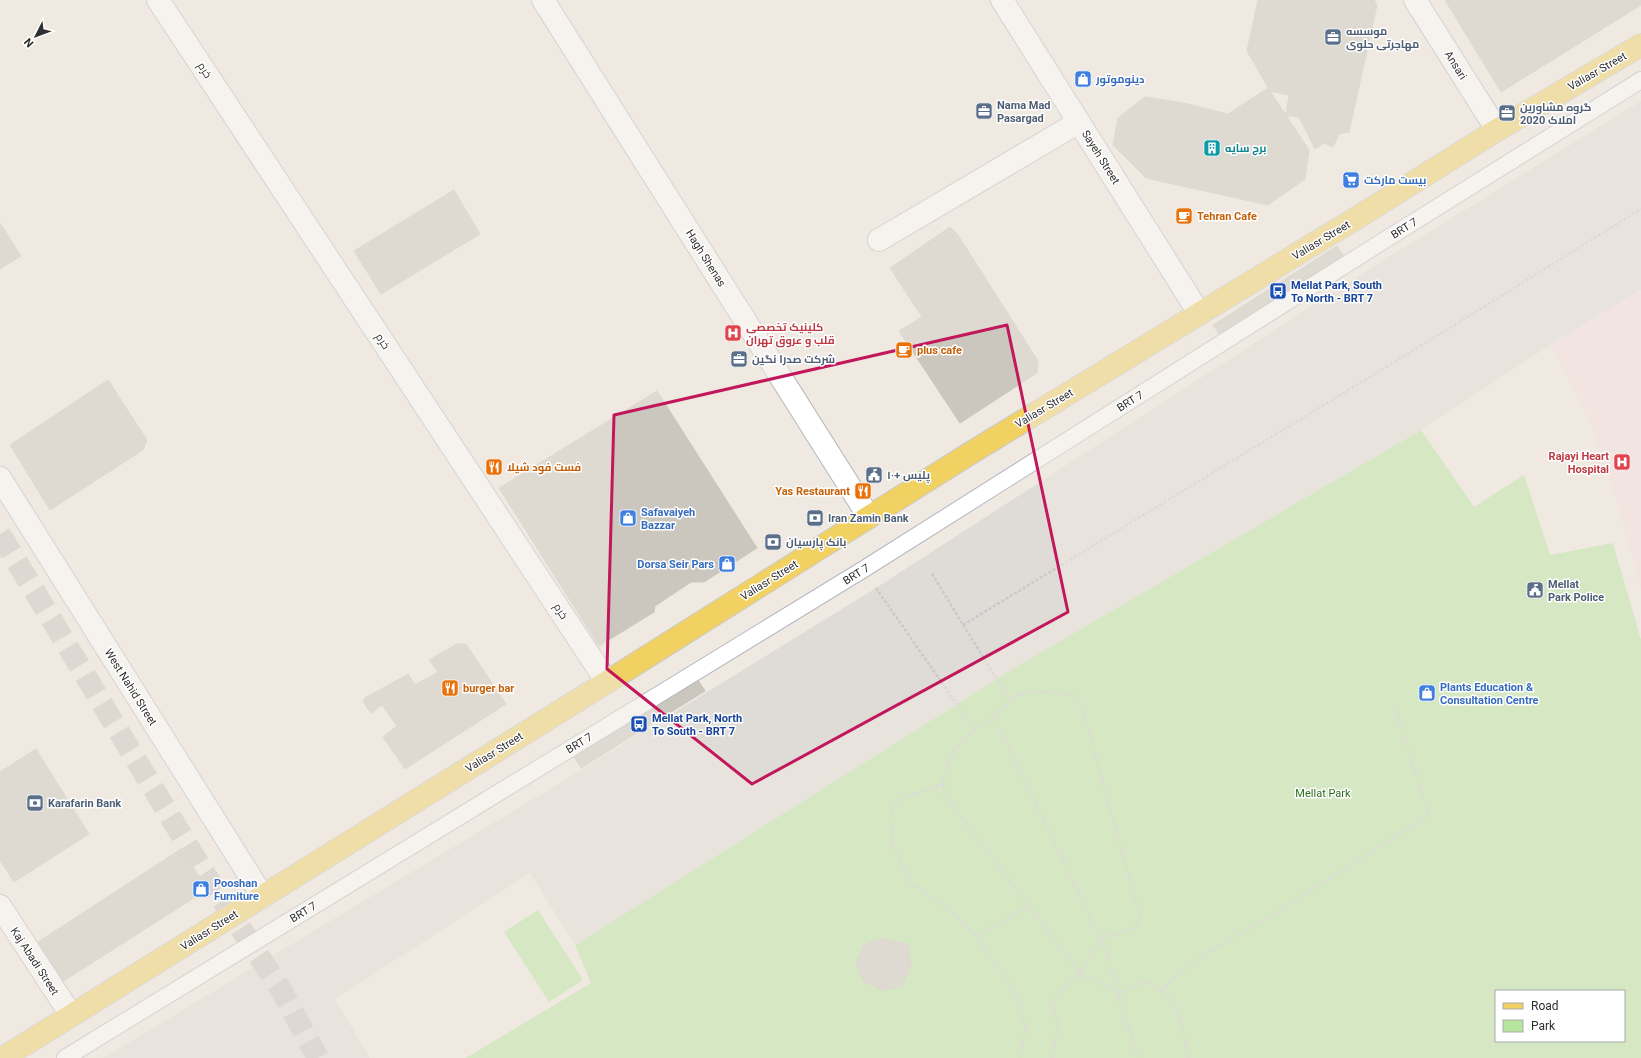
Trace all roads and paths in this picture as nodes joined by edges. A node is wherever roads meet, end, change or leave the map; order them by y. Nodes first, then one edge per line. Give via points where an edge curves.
1 (158, 0) edge
2 (1002, 0) edge
3 (1415, 0) edge
4 (549, 2) edge
5 (1641, 45) edge
6 (1641, 80) edge
7 (1079, 122) junction
8 (1496, 130) junction
9 (1641, 209) edge
10 (879, 240) dead end
11 (1199, 314) junction
12 (0, 478) edge
13 (869, 516) junction
14 (932, 574) dead end
15 (876, 588) dead end
16 (963, 625) junction
17 (607, 682) junction
18 (1010, 701) junction
19 (1394, 704) dead end
20 (994, 716) junction
21 (974, 730) junction
22 (944, 784) junction
23 (263, 896) junction
24 (0, 906) edge
25 (1029, 906) junction
26 (976, 936) junction
27 (1100, 938) junction
28 (1080, 973) junction
29 (1162, 990) junction
30 (1119, 994) junction
31 (70, 1015) junction
32 (3, 1058) edge
33 (65, 1058) edge
34 (1020, 1058) edge
35 (1052, 1058) edge
36 (1138, 1058) edge
37 (1188, 1058) edge

1 - 17 street, خرم
2 - 7 street, Sayeh Street
3 - 8 street, Ansari
4 - 13 street, Hagh Shenas
5 - 8 main road, Valiasr Street
6 - 33 lane, BRT 7 via 864,568
7 - 10 street
7 - 11 street, Sayeh Street
8 - 11 main road, Valiasr Street
9 - 16 path
11 - 13 main road, Valiasr Street
12 - 23 street, West Nahid Street
13 - 17 main road, Valiasr Street
14 - 16 path
15 - 21 path
16 - 18 path
17 - 23 main road, Valiasr Street
18 - 20 path
18 - 27 path via 1015,696 1036,691 1074,695 1081,703 1140,916 1135,928
19 - 29 path via 1429,815 1268,918 1195,960
20 - 21 path
20 - 27 path
21 - 22 path via 956,746 946,768
22 - 25 path via 943,793
22 - 26 path via 904,797 894,804 890,820 893,845 910,882 946,907
23 - 31 main road, Valiasr Street
24 - 31 street, Kaj Abadi Street
25 - 26 path
25 - 28 path
26 - 34 path via 1014,989 1026,1027
27 - 28 path
27 - 30 path
28 - 30 path
28 - 35 path via 1061,991 1052,1005 1058,1025
29 - 30 path via 1146,980
29 - 37 path via 1174,1005 1182,1026
30 - 36 path via 1120,1010
31 - 32 main road, Valiasr Street

